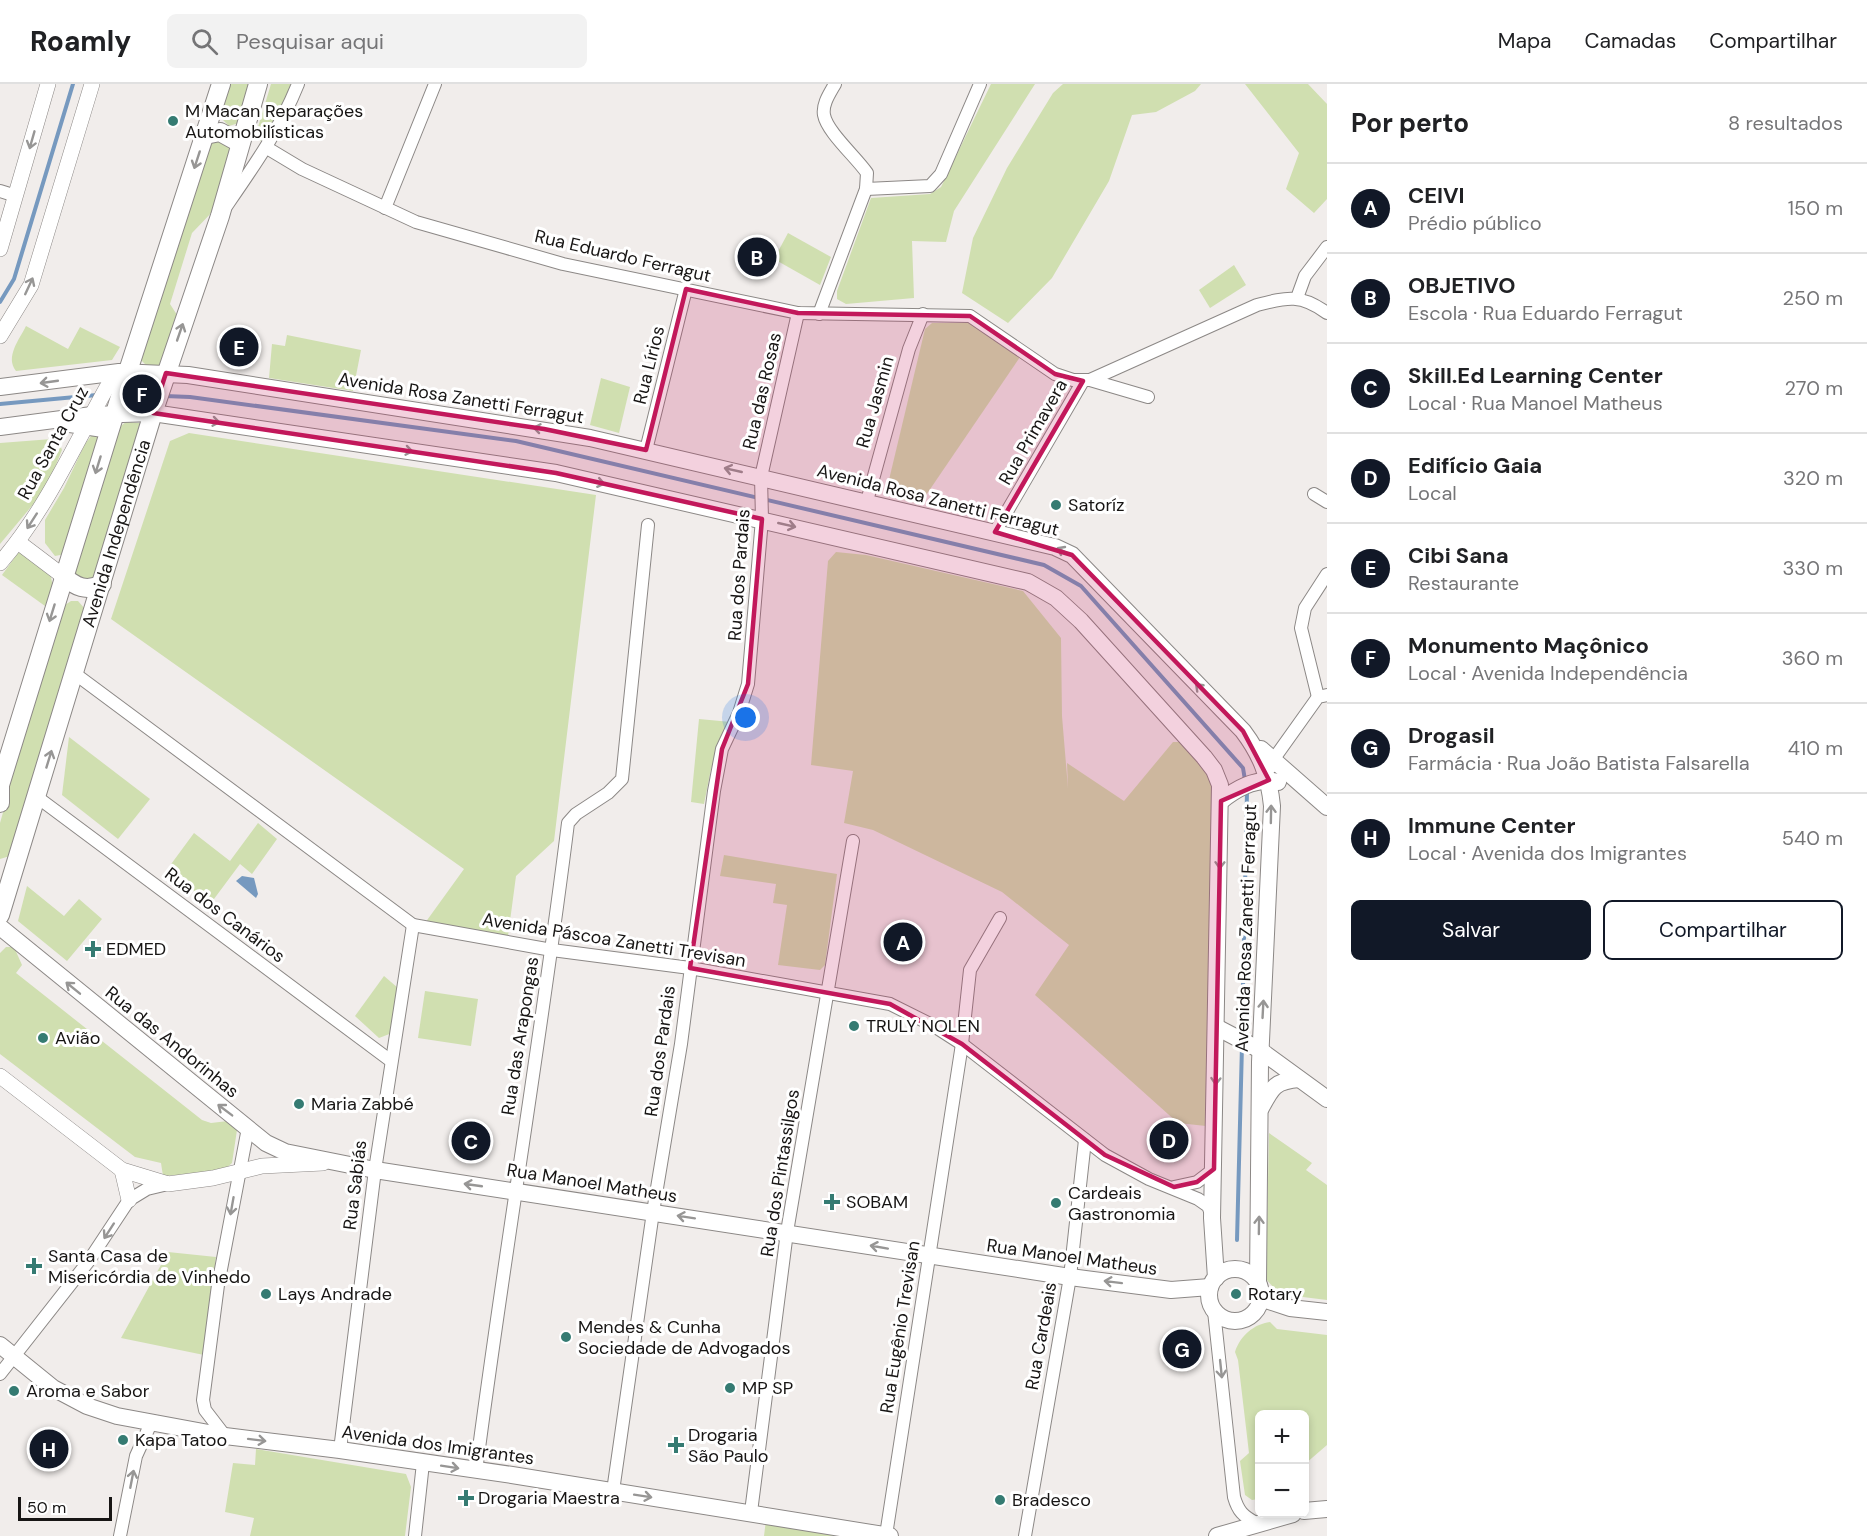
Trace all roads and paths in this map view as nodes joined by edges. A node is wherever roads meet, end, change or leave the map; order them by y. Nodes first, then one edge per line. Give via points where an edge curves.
1 (48, 84) edge
2 (92, 84) edge
3 (221, 84) edge
4 (258, 84) edge
5 (298, 84) edge
6 (435, 84) edge
7 (835, 84) edge
8 (980, 84) edge
9 (204, 135) junction
10 (240, 143) junction
11 (267, 148) junction
12 (866, 189) junction
13 (0, 191) edge
14 (16, 196) junction
15 (385, 208) junction
16 (220, 216) junction
17 (1327, 247) edge
18 (0, 249) edge
19 (686, 289) junction
20 (1297, 298) junction
21 (798, 313) junction
22 (1327, 313) edge
23 (819, 314) junction
24 (922, 314) junction
25 (0, 336) edge
26 (124, 372) junction
27 (166, 373) junction
28 (0, 374) edge
29 (1087, 381) junction
30 (25, 385) junction
31 (0, 387) edge
32 (1148, 397) dead end
33 (153, 413) junction
34 (89, 421) junction
35 (112, 422) junction
36 (0, 427) edge
37 (646, 450) junction
38 (761, 477) junction
39 (1314, 494) dead end
40 (867, 501) junction
41 (1327, 502) edge
42 (762, 519) junction
43 (648, 525) dead end
44 (995, 532) junction
45 (18, 542) junction
46 (0, 562) edge
47 (1327, 574) edge
48 (63, 576) junction
49 (102, 584) junction
50 (74, 674) junction
51 (1322, 696) edge
52 (1243, 731) junction
53 (1273, 760) junction
54 (1269, 780) junction
55 (0, 785) edge
56 (1312, 796) junction
57 (37, 798) junction
58 (1221, 801) junction
59 (0, 803) edge
60 (1327, 807) edge
61 (853, 841) dead end
62 (9, 860) edge
63 (0, 915) edge
64 (1000, 918) dead end
65 (413, 925) junction
66 (0, 927) edge
67 (552, 950) junction
68 (690, 968) junction
69 (829, 994) junction
70 (1218, 1028) junction
71 (962, 1044) junction
72 (1260, 1050) junction
73 (391, 1061) junction
74 (0, 1076) edge
75 (1299, 1079) junction
76 (1327, 1099) edge
77 (1261, 1109) junction
78 (248, 1128) junction
79 (1085, 1140) junction
80 (332, 1163) junction
81 (1214, 1169) junction
82 (122, 1170) junction
83 (375, 1170) junction
84 (238, 1173) junction
85 (168, 1184) junction
86 (1174, 1187) junction
87 (514, 1191) junction
88 (129, 1200) junction
89 (653, 1212) junction
90 (1212, 1218) junction
91 (787, 1232) junction
92 (930, 1256) junction
93 (1070, 1277) junction
94 (1213, 1283) junction
95 (1259, 1290) junction
96 (1214, 1311) junction
97 (1327, 1312) edge
98 (0, 1345) edge
99 (13, 1356) junction
100 (0, 1374) edge
101 (151, 1423) junction
102 (225, 1437) junction
103 (340, 1450) junction
104 (423, 1463) junction
105 (476, 1471) junction
106 (613, 1491) junction
107 (1327, 1509) edge
108 (1309, 1510) edge
109 (751, 1512) junction
110 (1277, 1518) edge
111 (1256, 1523) junction
112 (120, 1536) edge
113 (415, 1536) edge
114 (888, 1536) edge
115 (1025, 1536) edge
116 (1217, 1536) edge

1 -> 14 street
25 -> 2 street via 31,285
3 - 9 main road, Avenida Independência
4 - 10 main road, Avenida Independência
5 - 11 street
6 - 15 street
7 - 12 street via 824,115 867,173
8 - 12 street via 941,174 930,186
9 - 10 main road via 220,132
9 -> 26 main road, Avenida Independência
10 - 16 main road, Avenida Independência
11 - 15 street, Rua Eduardo Ferragut
11 - 16 street
12 - 23 street
13 - 14 street
14 - 18 street
15 - 19 street, Rua Eduardo Ferragut via 416,222 563,264
27 -> 16 main road, Avenida Independência
17 - 20 street via 1305,276
19 - 21 street, Rua Eduardo Ferragut
19 - 37 street, Rua Lírios
20 - 22 street via 1306,299
20 - 29 street via 1230,315
21 - 23 street, Rua Eduardo Ferragut
21 - 38 street, Rua das Rosas
23 - 24 street, Rua Eduardo Ferragut
24 - 29 street, Rua Eduardo Ferragut via 970,316 1055,374
24 - 40 street, Rua Jasmin
26 - 27 main road, Avenida Rosa Zanetti Ferragut
26 -> 30 main road, Avenida Rosa Zanetti Ferragut
26 - 34 street, Rua Santa Cruz via 110,382
26 - 35 main road, Avenida Independência
27 - 33 main road, Avenida Independência
37 -> 27 main road, Avenida Rosa Zanetti Ferragut via 544,429
28 - 30 main road
29 - 32 street, Rua Eduardo Ferragut
29 - 44 street, Rua Primavera
30 - 31 main road, Avenida Rosa Zanetti Ferragut
33 - 35 main road, Avenida Rosa Zanetti Ferragut
33 -> 42 main road, Avenida Rosa Zanetti Ferragut via 556,473
33 - 49 main road, Avenida Independência
34 - 35 main road, Avenida Rosa Zanetti Ferragut
34 - 36 main road, Avenida Rosa Zanetti Ferragut
34 -> 45 street, Rua Santa Cruz
35 -> 48 main road, Avenida Independência
38 -> 37 main road, Avenida Rosa Zanetti Ferragut
38 - 40 main road, Avenida Rosa Zanetti Ferragut
38 - 42 street, Rua dos Pardais
39 - 41 street
40 - 44 main road, Avenida Rosa Zanetti Ferragut
42 -> 58 main road, Avenida Rosa Zanetti Ferragut via 1028,582 1056,598 1082,621 1214,770
42 - 68 street, Rua dos Pardais via 748,684 722,749
43 - 67 street, Rua das Arapongas via 622,779 568,823
52 -> 44 main road, Avenida Rosa Zanetti Ferragut via 1072,555
45 - 46 street, Rua Santa Cruz
45 - 48 street
47 - 51 street via 1305,608 1301,628
48 - 49 main road via 80,588 93,589
48 -> 55 main road, Avenida Independência
49 - 50 main road, Avenida Independência
57 -> 50 main road, Avenida Independência
50 - 65 street, Avenida Páscoa Zanetti Trevisan
51 - 53 street
52 - 53 main road
52 - 54 main road, Avenida Rosa Zanetti Ferragut via 1256,748
53 - 54 street
53 - 56 main road
54 - 56 main road
54 - 58 main road via 1252,783
72 -> 54 main road, Avenida Rosa Zanetti Ferragut via 1271,846
55 - 59 main road, Avenida Independência
56 - 60 main road
57 - 62 main road, Avenida Independência
57 - 73 street, Rua dos Canários
58 -> 70 main road, Avenida Rosa Zanetti Ferragut
61 - 69 street, Rua dos Pintassilgos
62 - 63 main road, Avenida Independência
64 - 71 street, Rua Eugênio Trevisan via 970,970
65 - 67 street, Avenida Páscoa Zanetti Trevisan
65 - 73 street, Rua Sabiás
78 -> 66 main road, Rua das Andorinhas
67 - 68 street, Avenida Páscoa Zanetti Trevisan
67 - 87 street, Rua das Arapongas
68 - 69 street, Avenida Páscoa Zanetti Trevisan
68 - 89 street, Rua dos Pardais
69 - 71 street, Avenida Páscoa Zanetti Trevisan via 890,1004
69 - 91 street, Rua dos Pintassilgos
70 - 72 main road
70 -> 81 main road, Avenida Rosa Zanetti Ferragut
71 - 79 street, Avenida Páscoa Zanetti Trevisan
71 - 92 street, Rua Eugênio Trevisan
72 - 75 main road
72 - 77 main road, Avenida Rosa Zanetti Ferragut
73 - 83 street, Rua Sabiás
74 - 82 street, Rua Manoel Matheus
75 - 76 main road
75 - 77 main road via 1283,1080 1271,1089
95 -> 77 main road, Avenida Rosa Zanetti Ferragut
78 - 80 main road, Rua das Andorinhas via 285,1152
78 - 84 street
79 - 86 street, Avenida Páscoa Zanetti Trevisan via 1149,1179
79 - 93 street, Rua Cardeais
80 - 83 main road, Rua Manoel Matheus
80 - 84 street, Rua Manoel Matheus via 262,1166
81 - 86 street via 1197,1182
81 - 90 main road, Avenida Rosa Zanetti Ferragut
82 - 85 street, Rua Manoel Matheus
82 - 88 street
87 -> 83 main road, Rua Manoel Matheus
83 - 103 street, Rua Sabiás
84 - 85 street, Rua Manoel Matheus
84 -> 102 street via 203,1400 205,1410
85 - 88 street via 147,1189
86 - 90 street, Avenida Páscoa Zanetti Trevisan via 1208,1206
87 - 89 main road, Rua Manoel Matheus
87 - 105 street, Rua das Arapongas
88 -> 99 street via 88,1262
91 -> 89 main road, Rua Manoel Matheus
89 - 106 street, Rua dos Pardais
90 - 94 main road, Avenida Rosa Zanetti Ferragut
92 -> 91 main road, Rua Manoel Matheus
91 - 109 street, Rua dos Pintassilgos
92 - 93 main road, Rua Manoel Matheus
92 - 114 street, Rua Eugênio Trevisan
94 -> 93 main road, Rua Manoel Matheus via 1171,1290
93 - 115 street, Rua Cardeais
94 - 95 main road via 1222,1273 1238,1270 1246,1272
94 - 96 main road via 1210,1304
95 - 96 main road via 1252,1315 1239,1321
95 - 97 main road via 1290,1308
96 -> 111 street via 1234,1497 1238,1509
98 - 99 main road, Avenida dos Imigrantes
99 - 100 street
99 - 101 main road, Avenida dos Imigrantes via 53,1388 87,1406
101 - 102 main road, Avenida dos Imigrantes
112 -> 101 street via 136,1456
102 -> 103 main road, Avenida dos Imigrantes
103 - 104 main road, Avenida dos Imigrantes
104 -> 105 main road, Avenida dos Imigrantes
104 - 113 street
105 - 106 main road, Avenida dos Imigrantes
106 -> 109 main road, Avenida dos Imigrantes
107 - 108 main road
109 - 114 main road, Avenida dos Imigrantes
110 - 111 main road
111 - 116 main road

